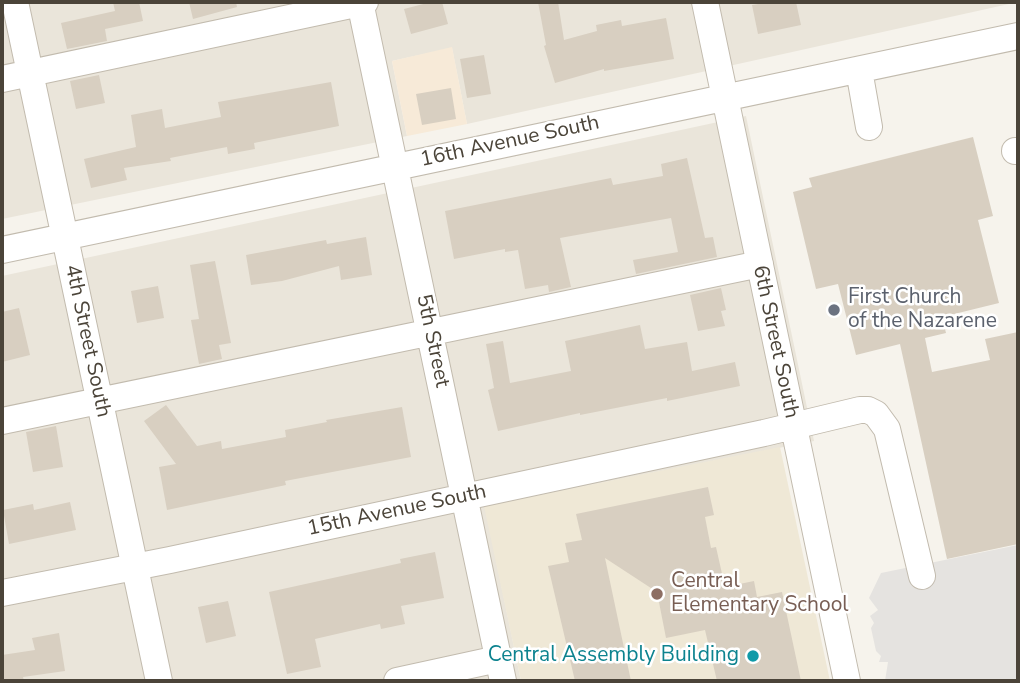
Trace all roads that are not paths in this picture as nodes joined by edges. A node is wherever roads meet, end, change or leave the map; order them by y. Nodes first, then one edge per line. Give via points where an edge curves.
1 (15, 2) edge
2 (362, 2) edge
3 (705, 2) edge
4 (1018, 36) edge
5 (859, 69) junction
6 (30, 73) junction
7 (2, 79) edge
8 (724, 96) junction
9 (869, 127) dead end
10 (395, 166) junction
11 (66, 237) junction
12 (2, 250) edge
13 (760, 264) junction
14 (430, 331) junction
15 (100, 400) junction
16 (2, 421) edge
17 (792, 426) junction
18 (464, 497) junction
19 (135, 567) junction
20 (922, 576) dead end
21 (2, 593) edge
22 (501, 670) edge
23 (159, 681) edge
24 (397, 681) edge
25 (847, 681) edge

1 - 6 street, 4th Street South
2 - 6 street
2 - 10 street, 5th Street
3 - 8 street, 6th Street South
4 - 5 street, 16th Avenue South
5 - 8 street, 16th Avenue South
5 - 9 street
6 - 7 street
6 - 11 street, 4th Street South
8 - 10 street, 16th Avenue South
8 - 13 street, 6th Street South
10 - 11 street, 16th Avenue South
10 - 14 street, 5th Street
11 - 12 street, 16th Avenue South
11 - 15 street, 4th Street South
13 - 14 street
13 - 17 street, 6th Street South
14 - 15 street
14 - 18 street, 5th Street
15 - 16 street
15 - 19 street, 4th Street South
17 - 18 street, 15th Avenue South
17 - 20 street, 15th Avenue South via 860,410 883,421
17 - 25 street, 6th Street South
18 - 19 street, 15th Avenue South
18 - 22 street, 5th Street
19 - 21 street, 15th Avenue South
19 - 23 street, 4th Street South
22 - 24 street

